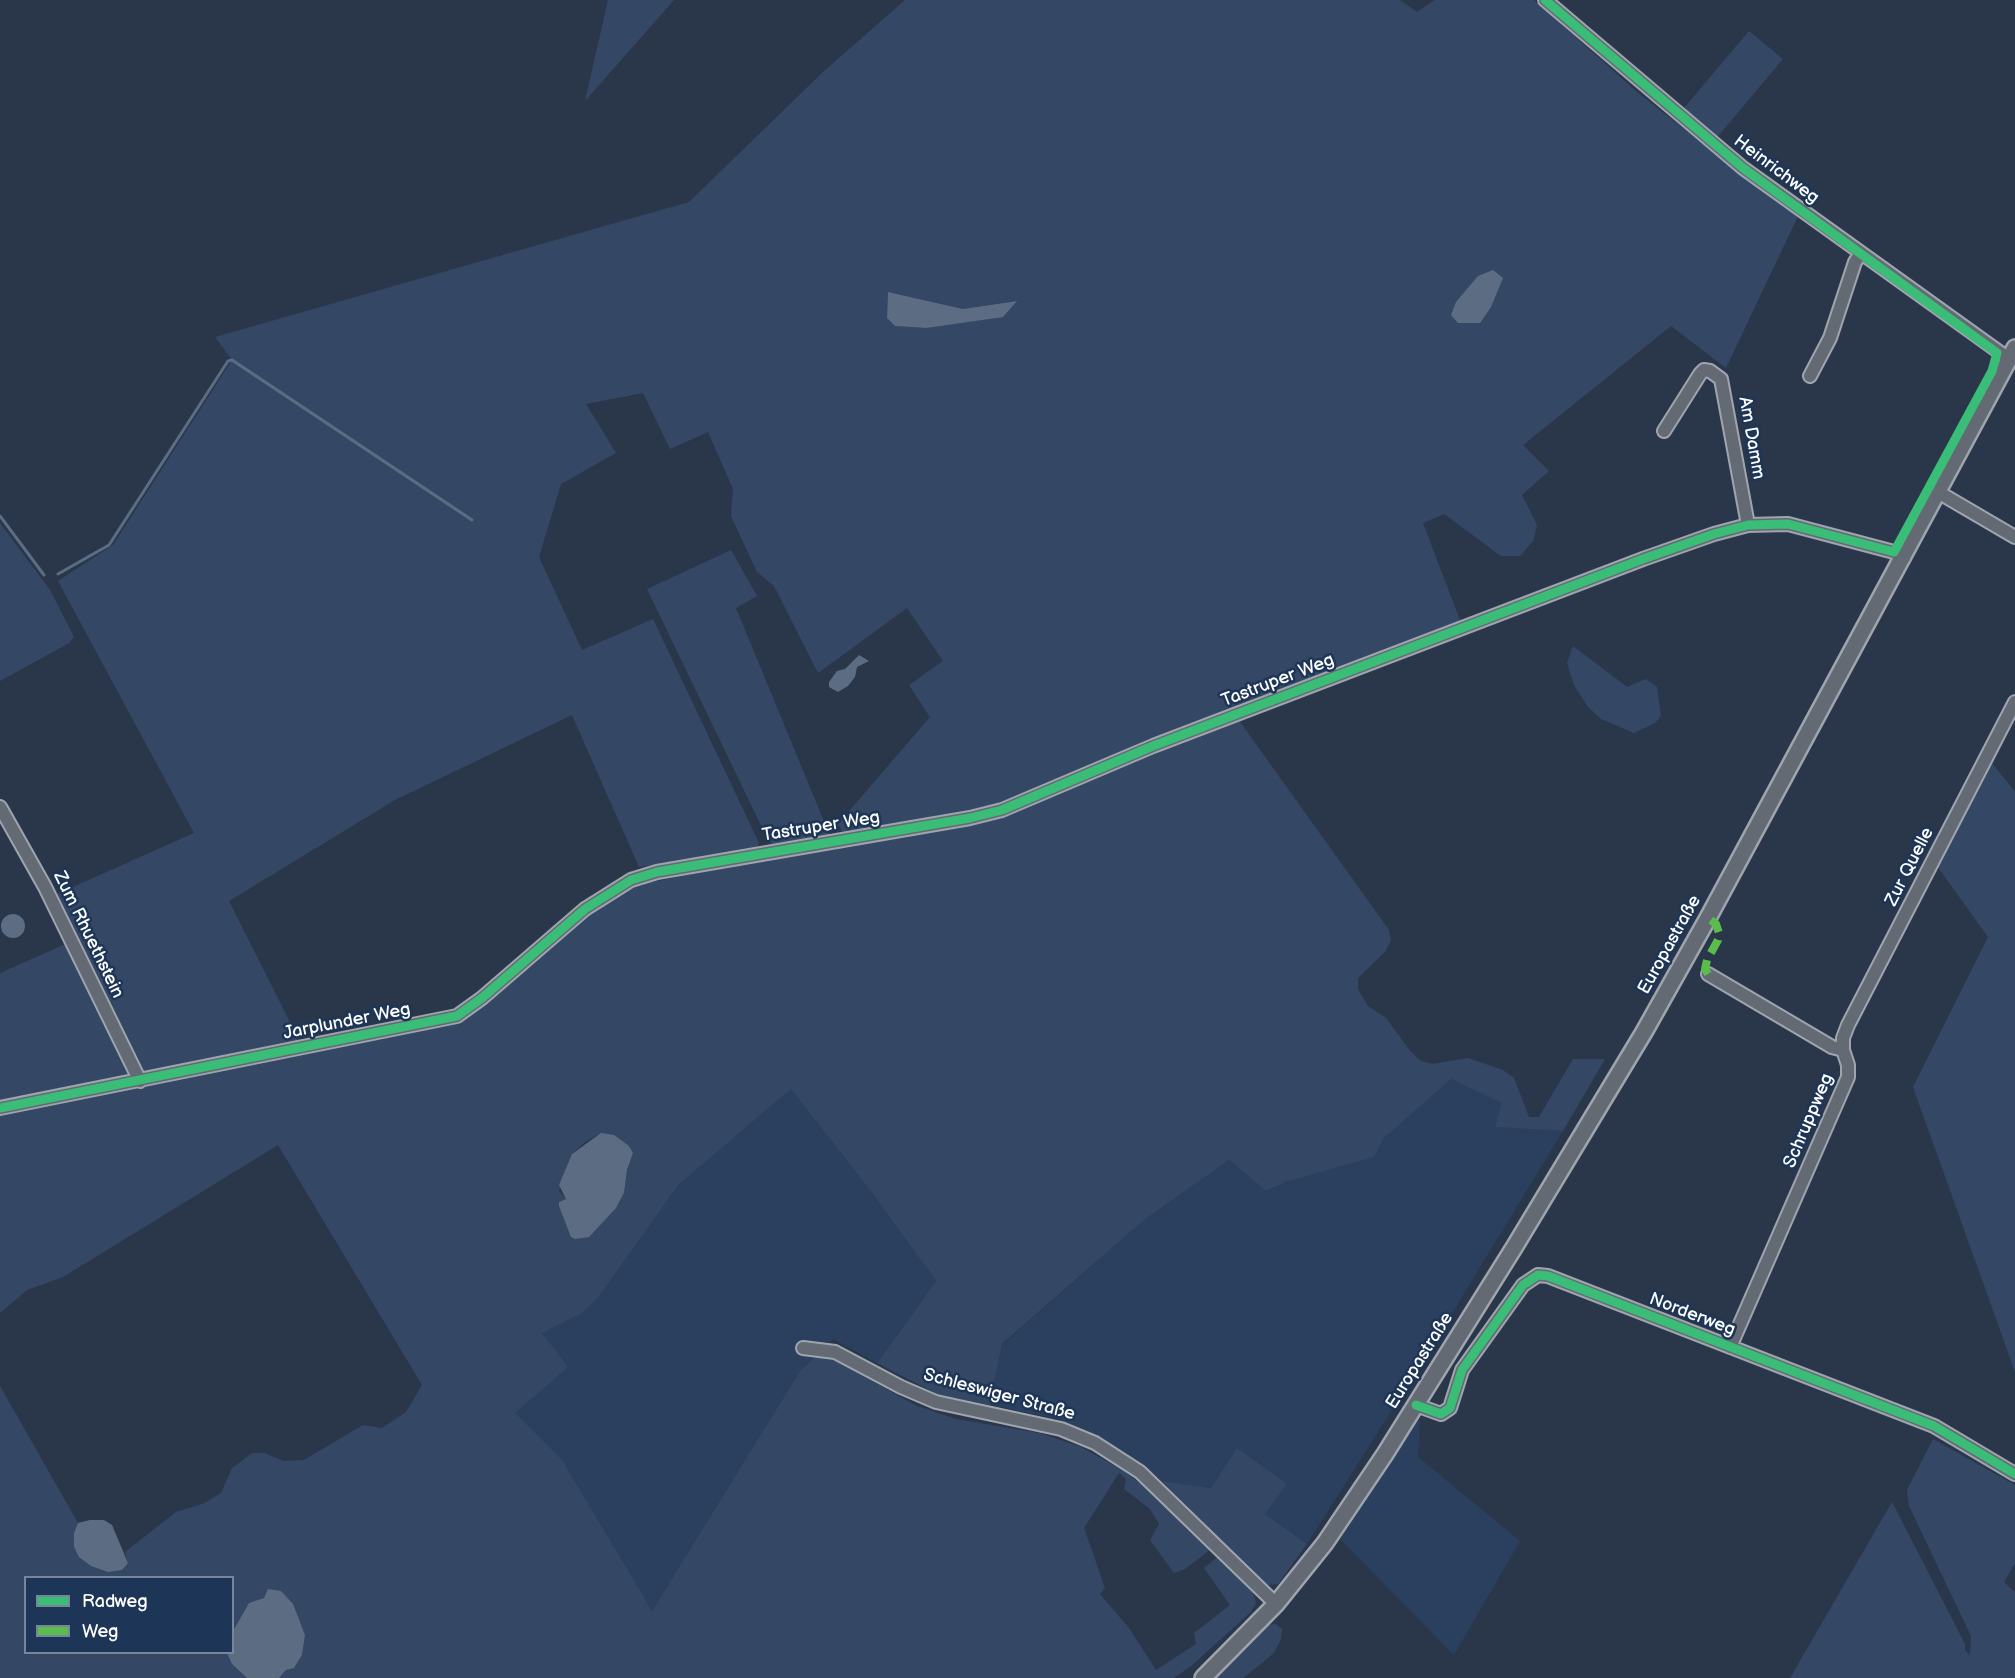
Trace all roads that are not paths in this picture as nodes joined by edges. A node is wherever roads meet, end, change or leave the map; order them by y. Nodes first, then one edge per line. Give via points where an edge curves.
1 (1545, 0) edge
2 (1862, 253) junction
3 (2012, 354) edge
4 (1810, 376) dead end
5 (1664, 431) dead end
6 (1938, 492) junction
7 (1748, 525) junction
8 (2015, 537) edge
9 (1904, 558) junction
10 (2015, 702) edge
11 (0, 807) edge
12 (657, 872) joint
13 (1708, 974) dead end
14 (1843, 1050) junction
15 (140, 1081) junction
16 (0, 1108) edge
17 (1730, 1347) junction
18 (802, 1348) dead end
19 (1416, 1405) junction
20 (2015, 1474) edge
21 (1276, 1604) junction
22 (1203, 1678) edge

1 - 2 street, Heinrichweg via 1743,168
2 - 3 street, Heinrichweg
2 - 4 street via 1854,262 1830,338
3 - 6 main road, Europastraße
5 - 7 street, Am Damm via 1704,370 1721,379
6 - 8 street
6 - 9 main road, Europastraße
7 - 9 street, Tastruper Weg via 1788,524
7 - 12 street, Tastruper Weg via 1643,559 1174,738 1002,810
9 - 19 main road, Europastraße via 1644,1032
10 - 14 street, Zur Quelle via 1848,1025
11 - 15 street, Zum Rhuethstein via 45,887
12 - 15 street, Jarplunder Weg via 631,880 603,896 457,1016
13 - 14 street, Schruppweg
14 - 17 street, Schruppweg via 1848,1077
15 - 16 street, Jarplunder Weg
17 - 19 street, Norderweg via 1538,1275 1523,1285 1471,1356 1462,1370 1450,1408 1441,1414
17 - 20 street, Norderweg via 1934,1426
18 - 21 street, Schleswiger Straße via 835,1352 936,1402 1061,1429 1095,1443 1140,1472
19 - 21 main road, Europastraße via 1325,1543
21 - 22 main road

